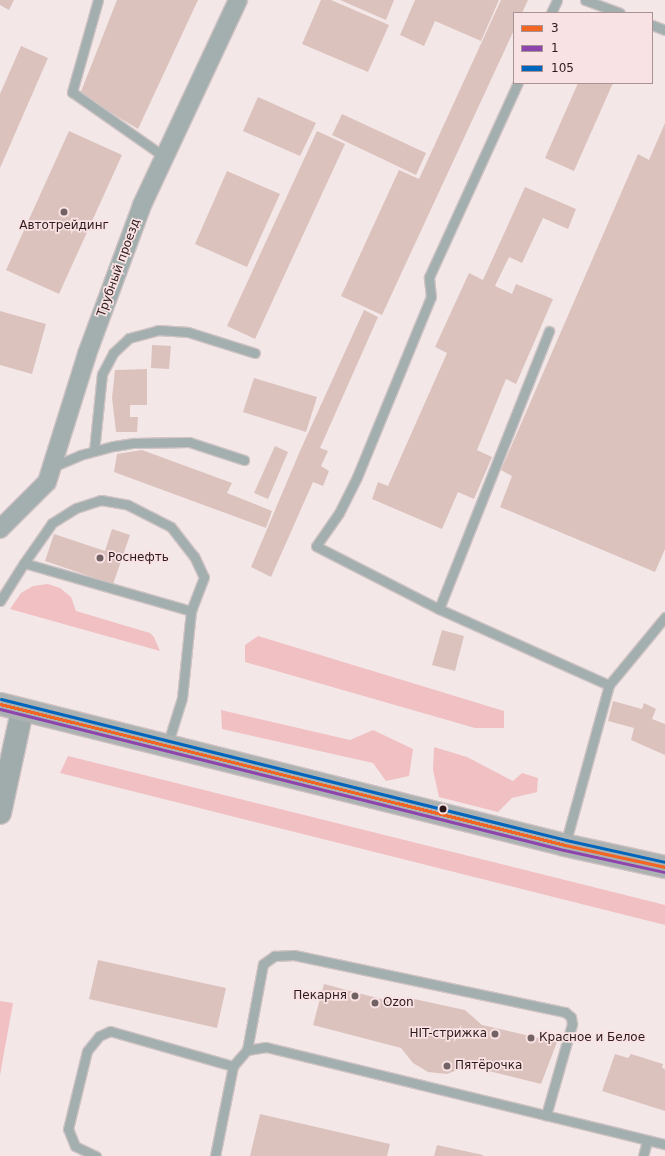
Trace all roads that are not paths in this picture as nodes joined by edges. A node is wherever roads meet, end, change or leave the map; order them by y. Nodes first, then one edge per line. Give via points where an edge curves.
1 (98, 0) edge
2 (238, 0) edge
3 (557, 0) edge
4 (585, 0) edge
5 (551, 12) edge
6 (617, 12) edge
7 (653, 25) edge
8 (665, 30) edge
9 (518, 84) edge
10 (165, 157) junction
11 (549, 331) dead end
12 (255, 353) dead end
13 (94, 451) junction
14 (244, 460) dead end
15 (52, 467) junction
16 (0, 529) edge
17 (24, 563) junction
18 (0, 601) edge
19 (439, 609) junction
20 (191, 611) junction
21 (665, 617) edge
22 (609, 685) junction
23 (0, 704) edge
24 (22, 711) junction
25 (167, 746) junction
26 (0, 813) edge
27 (564, 845) junction
28 (665, 867) edge
29 (247, 1050) junction
30 (233, 1066) junction
31 (546, 1116) junction
32 (647, 1140) junction
33 (665, 1144) edge
34 (96, 1156) edge
35 (215, 1156) edge
36 (643, 1156) edge

1 - 10 lane via 72,92
2 - 10 street, Трубный проезд
3 - 5 lane
4 - 6 lane
7 - 8 lane
9 - 19 lane via 429,277 431,297 357,477 339,513 316,546
10 - 15 street, Трубный проезд via 142,205 87,354
11 - 19 lane
12 - 13 lane via 188,332 158,330 129,338 113,353 102,374
13 - 14 lane via 134,444 188,442
13 - 15 lane
15 - 16 street, Трубный проезд via 47,482
17 - 18 lane
17 - 20 lane
17 - 20 lane via 52,524 76,508 101,500 128,505 171,527 194,556 204,577
19 - 22 lane
20 - 25 lane via 182,698
21 - 22 lane
22 - 27 lane
23 - 24 main road
24 - 25 main road
24 - 26 street
25 - 27 main road
27 - 28 main road
29 - 30 lane
29 - 31 lane via 266,1047
29 - 31 lane via 263,964 274,956 294,955 565,1012 571,1018 572,1024
30 - 34 lane via 110,1032 99,1036 87,1051 68,1129 75,1146
30 - 35 lane
31 - 32 lane
32 - 33 lane
32 - 36 lane

